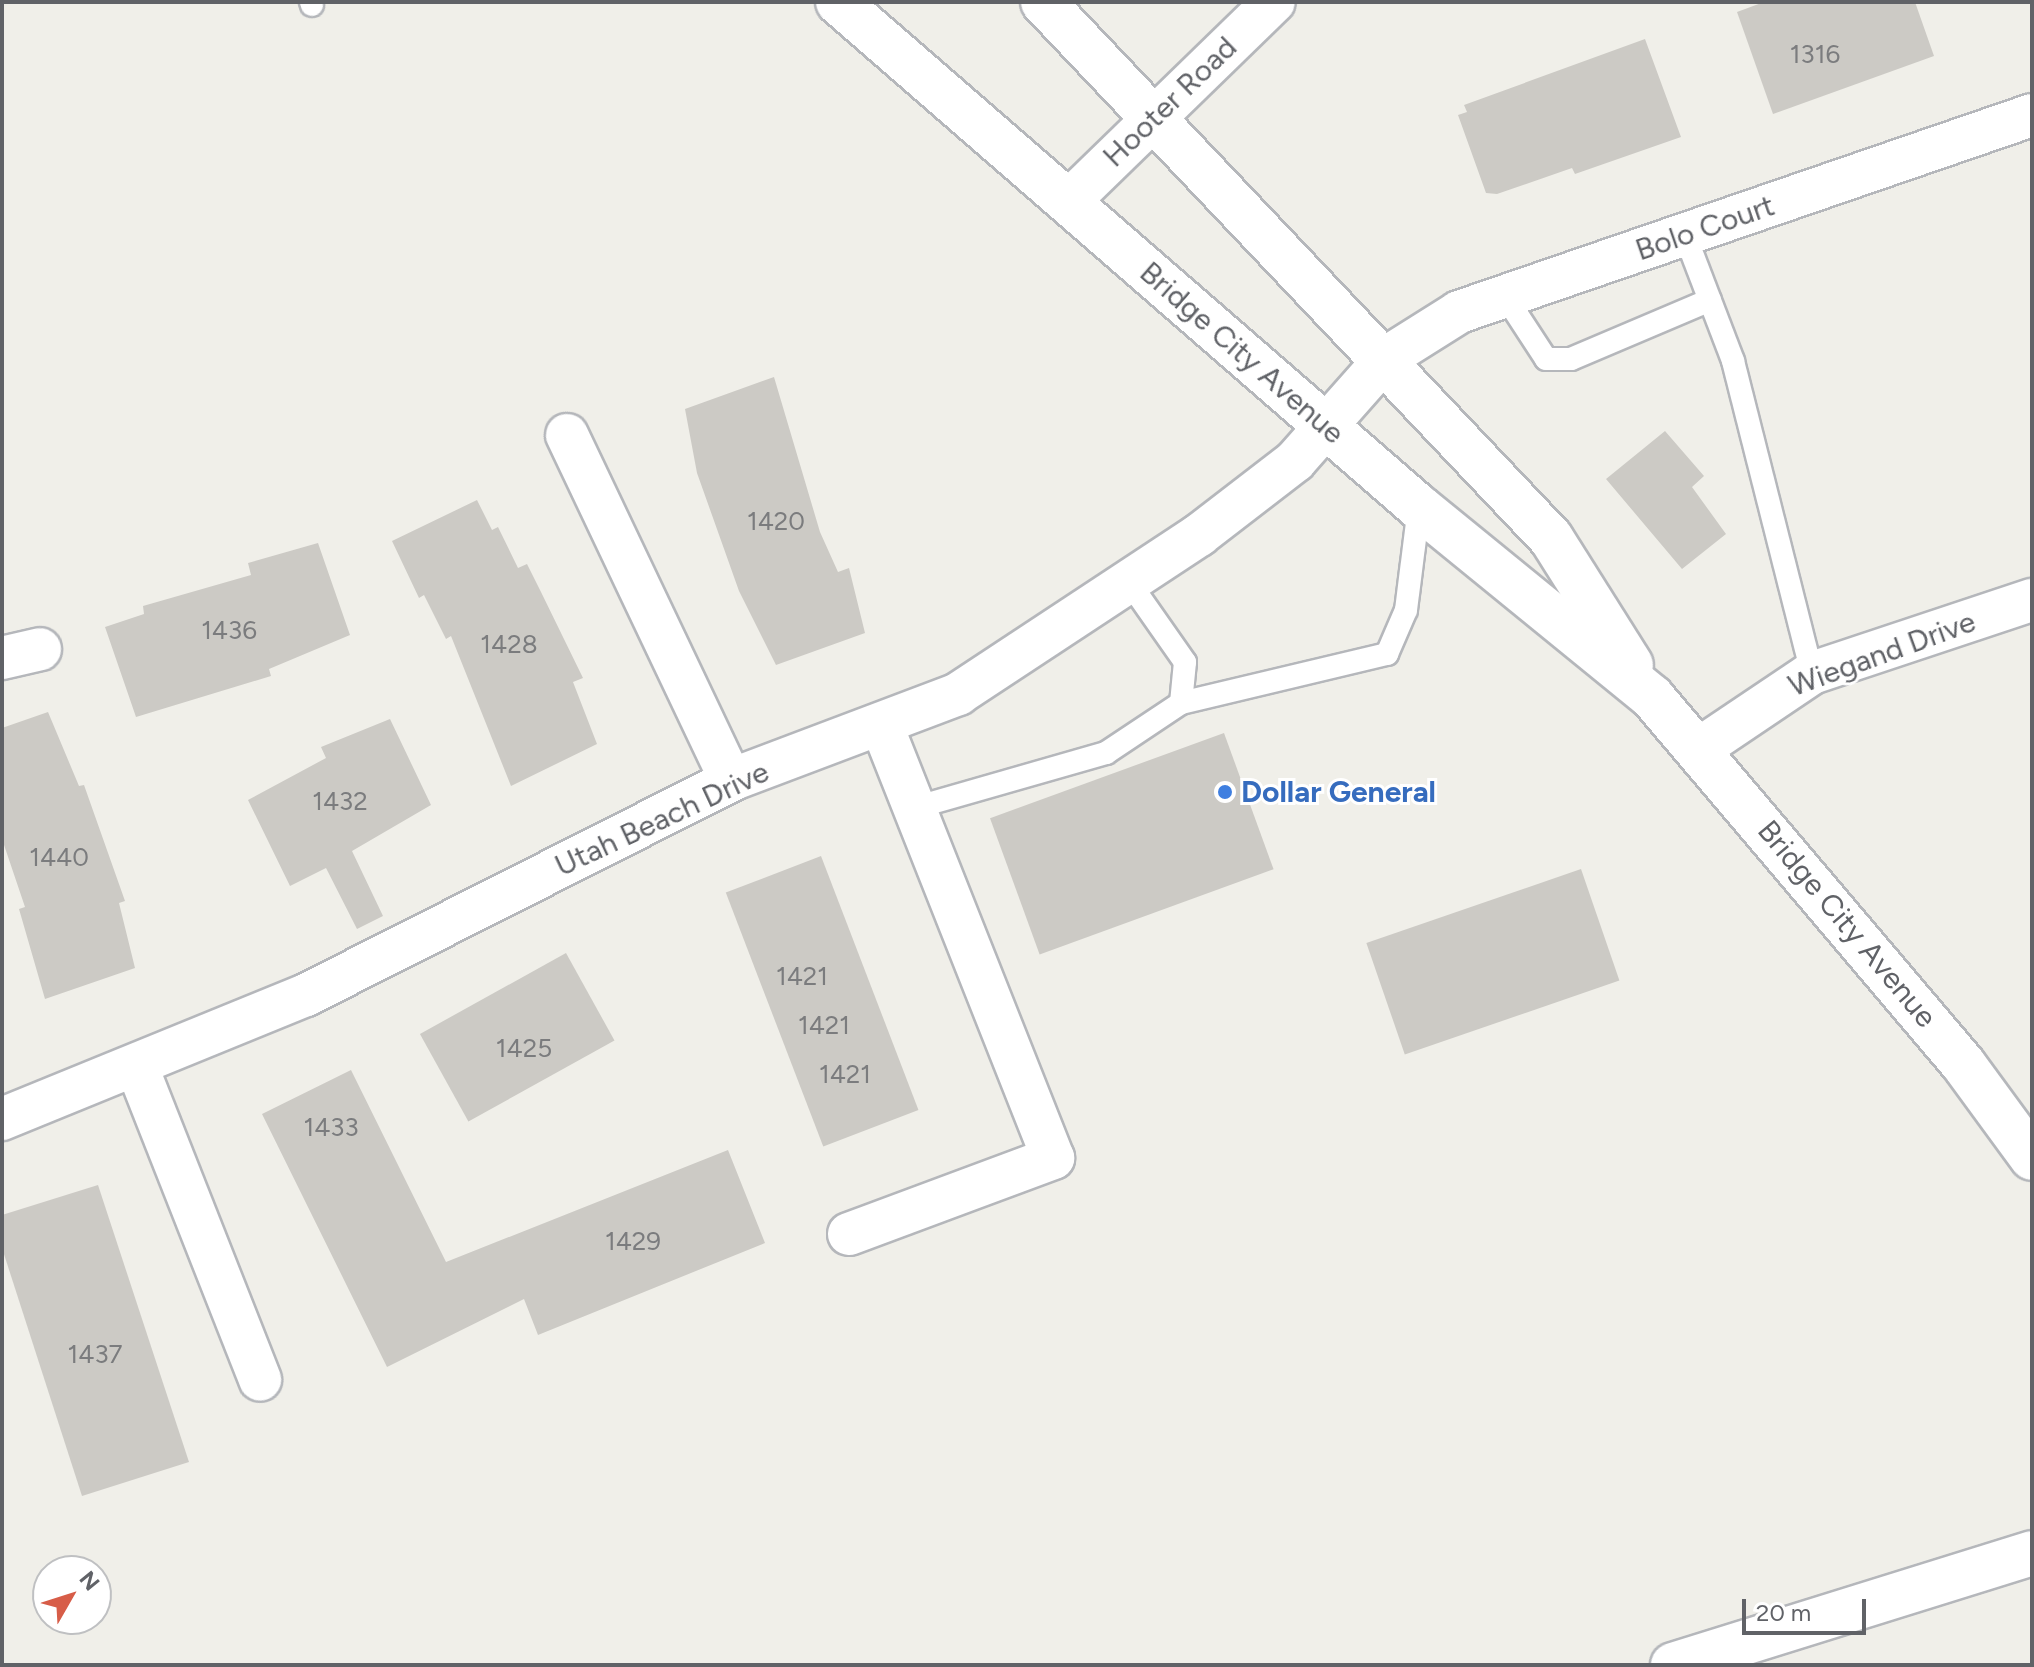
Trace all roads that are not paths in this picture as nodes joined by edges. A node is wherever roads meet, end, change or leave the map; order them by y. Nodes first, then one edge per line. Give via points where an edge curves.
1 (838, 2) edge
2 (1043, 2) edge
3 (1274, 2) edge
4 (2032, 115) edge
5 (1151, 118) junction
6 (1068, 202) junction
7 (1685, 235) junction
8 (1505, 296) junction
9 (1710, 300) junction
10 (1386, 358) junction
11 (1327, 425) junction
12 (567, 435) dead end
13 (1419, 507) junction
14 (1129, 582) junction
15 (2032, 600) edge
16 (1812, 673) junction
17 (1652, 697) junction
18 (1181, 703) junction
19 (882, 727) junction
20 (1699, 749) junction
21 (731, 780) junction
22 (914, 808) junction
23 (137, 1067) junction
24 (5, 1108) edge
25 (2032, 1158) edge
26 (849, 1234) dead end
27 (260, 1380) dead end
28 (2032, 1553) edge
29 (1673, 1665) edge

1 - 6 main road, Bridge City Avenue
2 - 5 main road, Bridge City Avenue
3 - 5 street, Hooter Road
4 - 7 street, Bolo Court
5 - 6 street, Hooter Road
5 - 10 main road, Bridge City Avenue
6 - 11 main road, Bridge City Avenue
7 - 8 street, Bolo Court
7 - 9 lane
8 - 9 lane via 1546,359 1571,359
8 - 10 street, Bolo Court via 1459,312
9 - 16 lane via 1733,361
10 - 11 street, Utah Beach Drive
10 - 17 main road, Bridge City Avenue via 1551,538
11 - 13 main road, Bridge City Avenue
11 - 14 street, Utah Beach Drive via 1283,471
12 - 21 street
13 - 17 main road, Bridge City Avenue
13 - 18 lane via 1406,610 1387,654
14 - 18 lane via 1185,662
14 - 19 street, Utah Beach Drive via 958,694
15 - 16 street, Wiegand Drive
16 - 20 street, Wiegand Drive
17 - 20 main road, Bridge City Avenue
18 - 22 lane via 1106,753
19 - 21 street, Utah Beach Drive
19 - 22 street
20 - 25 main road, Bridge City Avenue via 1964,1065
21 - 23 street, Utah Beach Drive via 306,995
22 - 26 street via 1053,1158
23 - 24 street, Utah Beach Drive
23 - 27 street
28 - 29 main road

